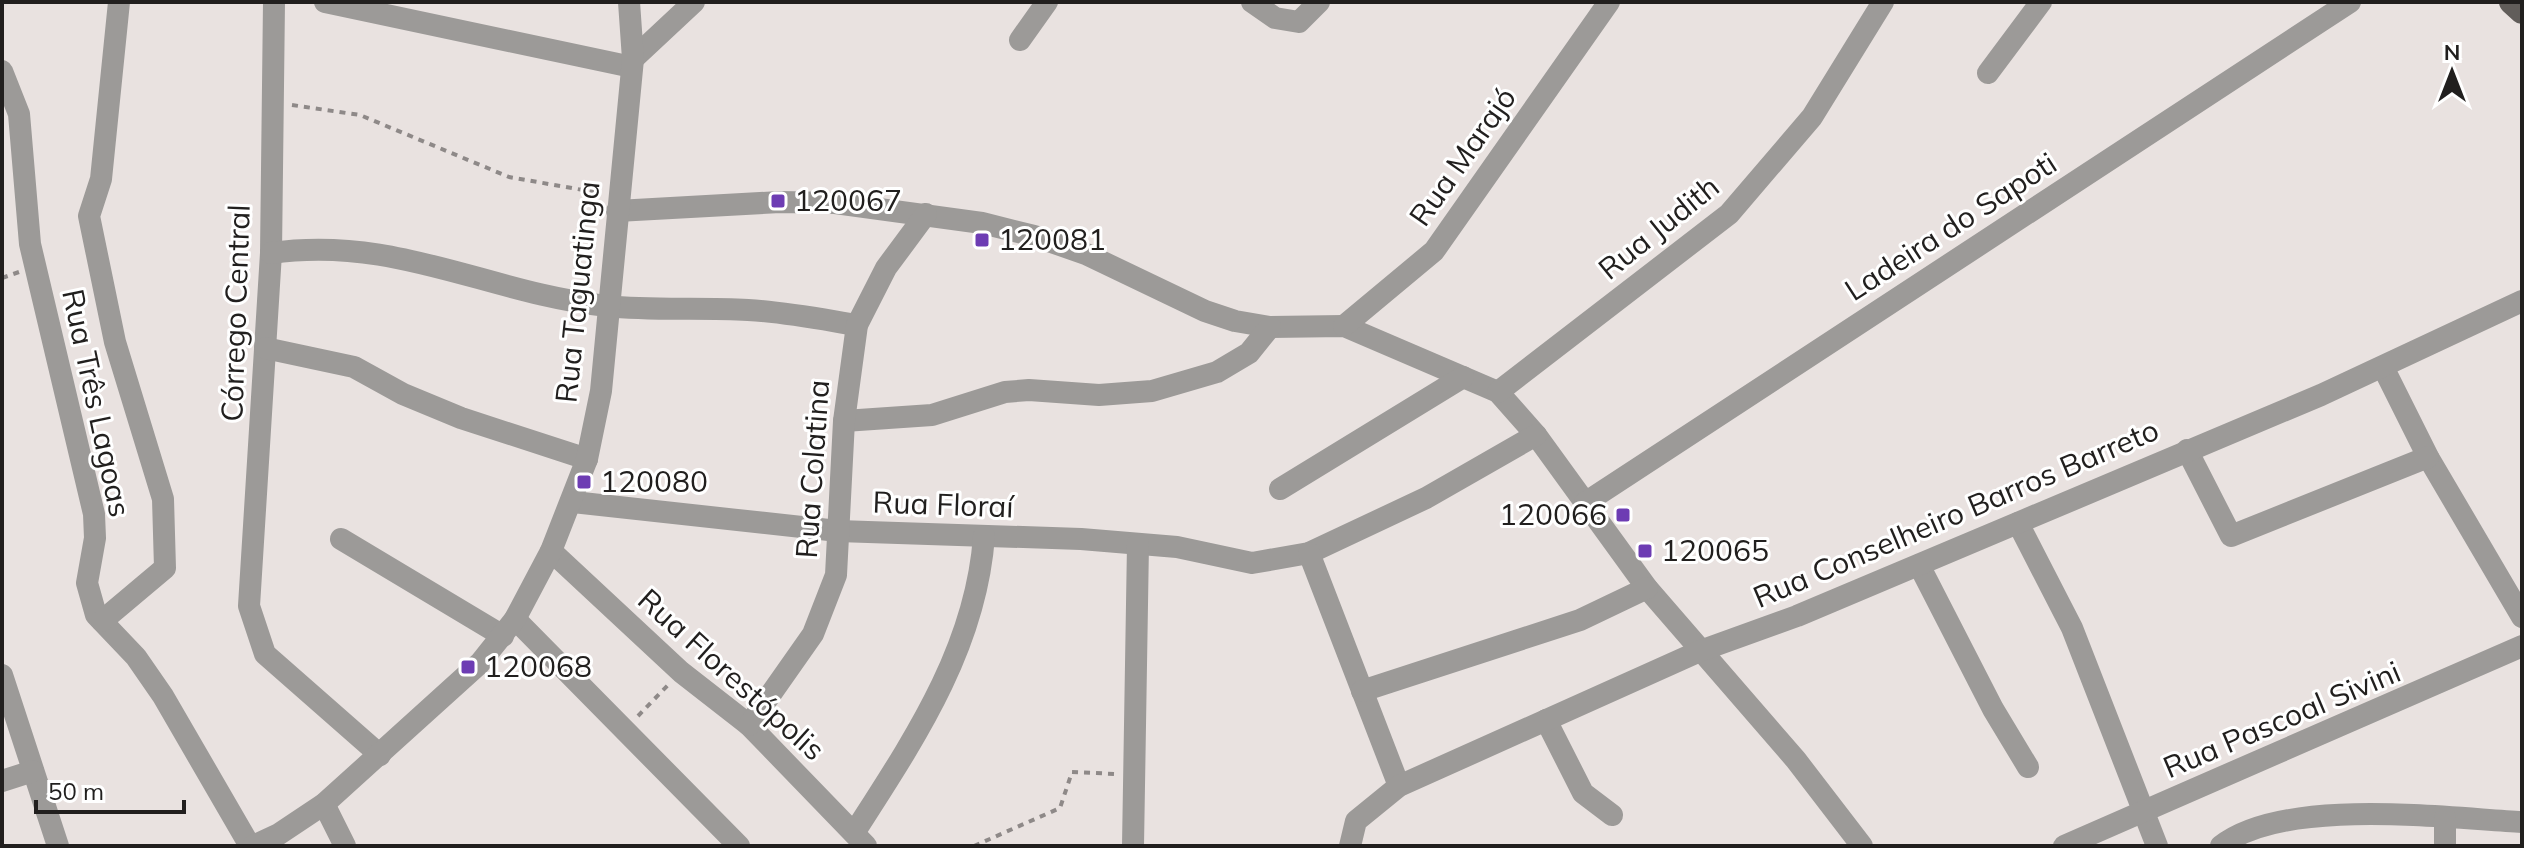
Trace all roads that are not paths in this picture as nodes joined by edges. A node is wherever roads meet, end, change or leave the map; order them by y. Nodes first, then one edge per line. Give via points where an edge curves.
1 (119, 2) edge
2 (274, 2) edge
3 (325, 2) edge
4 (629, 2) edge
5 (694, 2) edge
6 (1047, 2) edge
7 (1252, 2) edge
8 (1319, 2) edge
9 (1609, 2) edge
10 (1883, 2) edge
11 (2041, 2) edge
12 (2350, 2) edge
13 (2511, 2) edge
14 (2522, 12) edge
15 (1020, 40) dead end
16 (632, 63) junction
17 (2, 71) edge
18 (1988, 73) dead end
19 (618, 203) junction
20 (926, 214) junction
21 (271, 253) junction
22 (2522, 301) edge
23 (607, 306) junction
24 (857, 325) junction
25 (1344, 326) junction
26 (1270, 327) junction
27 (265, 348) junction
28 (2383, 367) junction
29 (1463, 377) junction
30 (1498, 392) junction
31 (844, 421) junction
32 (1536, 435) junction
33 (2187, 450) junction
34 (2428, 457) junction
35 (587, 459) junction
36 (1280, 489) dead end
37 (573, 502) junction
38 (1585, 503) junction
39 (2018, 523) junction
40 (838, 531) junction
41 (984, 536) junction
42 (341, 539) dead end
43 (1138, 544) junction
44 (551, 551) junction
45 (1309, 553) junction
46 (1919, 565) junction
47 (1647, 588) junction
48 (2522, 617) edge
49 (102, 621) junction
50 (509, 628) junction
51 (2522, 646) edge
52 (1700, 651) junction
53 (2, 675) edge
54 (1362, 691) junction
55 (1546, 720) junction
56 (749, 725) junction
57 (380, 755) junction
58 (2028, 767) dead end
59 (33, 771) junction
60 (2, 781) edge
61 (1399, 786) junction
62 (324, 804) junction
63 (2141, 814) junction
64 (1612, 815) dead end
65 (2445, 818) junction
66 (2522, 822) edge
67 (281, 840) edge
68 (860, 840) edge
69 (58, 846) edge
70 (252, 846) edge
71 (345, 846) edge
72 (739, 846) edge
73 (1133, 846) edge
74 (1350, 846) edge
75 (1862, 846) edge
76 (2064, 846) edge
77 (2157, 846) edge
78 (2221, 846) edge
79 (2445, 846) edge

1 - 49 street via 101,179 89,216 115,342 163,499 165,568
2 - 21 street, Córrego Central
3 - 16 street
4 - 16 street, Rua Taguatinga
5 - 16 street
6 - 15 street
7 - 8 street via 1275,18 1299,22
9 - 25 street, Rua Marajó via 1434,251
10 - 30 street, Rua Judith via 1812,117 1729,214
11 - 18 street
12 - 38 street, Ladeira do Sapoti
13 - 14 main road
16 - 19 street, Rua Taguatinga
17 - 49 street, Rua Três Lagoas via 19,114 30,244 94,514 87,583 89,599
19 - 20 street via 835,203
19 - 23 street, Rua Taguatinga
20 - 24 street, Rua Colatina via 886,268
20 - 26 street via 1034,236 1086,254 1205,311
21 - 23 street via 337,248 394,254 521,290
21 - 27 street, Córrego Central
22 - 28 street, Rua Conselheiro Barros Barreto
23 - 24 street via 792,313
23 - 35 street, Rua Taguatinga via 601,391
24 - 31 street, Rua Colatina
25 - 26 street
25 - 29 street
26 - 31 street via 1249,353 1217,372 1152,391 1005,392 905,419
27 - 35 street via 354,367 461,418
27 - 57 street, Córrego Central via 249,606 253,625 265,654
28 - 33 street, Rua Conselheiro Barros Barreto
28 - 34 street
29 - 30 street
29 - 36 street
30 - 32 street
31 - 40 street, Rua Colatina
32 - 38 street
32 - 45 street, Rua Floraí via 1426,498
33 - 34 street via 2231,536
33 - 39 street, Rua Conselheiro Barros Barreto
34 - 48 street
35 - 37 street, Rua Taguatinga
37 - 40 street, Rua Floraí
37 - 44 street, Rua Taguatinga
38 - 47 street
39 - 46 street, Rua Conselheiro Barros Barreto
39 - 63 street via 2072,628
40 - 41 street, Rua Floraí
40 - 56 street, Rua Colatina via 836,575 813,634
41 - 43 street, Rua Floraí
41 - 68 street via 981,571 953,667
42 - 50 street
43 - 45 street, Rua Floraí via 1252,563
43 - 73 street
44 - 50 street, Rua Taguatinga
44 - 56 street, Rua Florestópolis via 681,672
45 - 54 street
46 - 52 street, Rua Conselheiro Barros Barreto
46 - 58 street
47 - 52 street
47 - 54 street via 1580,620
49 - 70 street, Rua Três Lagoas via 163,696
50 - 57 street, Rua Taguatinga via 480,663
50 - 72 street via 624,730
51 - 63 street, Rua Pascoal Sivini
52 - 55 street, Rua Conselheiro Barros Barreto
52 - 75 street via 1796,760
53 - 59 street
54 - 61 street
55 - 61 street, Rua Conselheiro Barros Barreto
55 - 64 street via 1583,793
56 - 68 street, Rua Florestópolis
57 - 62 street, Rua Taguatinga
59 - 60 street
59 - 69 street
61 - 74 street, Rua Conselheiro Barros Barreto via 1356,821
62 - 67 street, Rua Taguatinga
62 - 71 street
63 - 76 street, Rua Pascoal Sivini
63 - 77 street
65 - 66 street
65 - 78 street via 2296,818 2262,825
65 - 79 street
67 - 70 street, Rua Taguatinga

